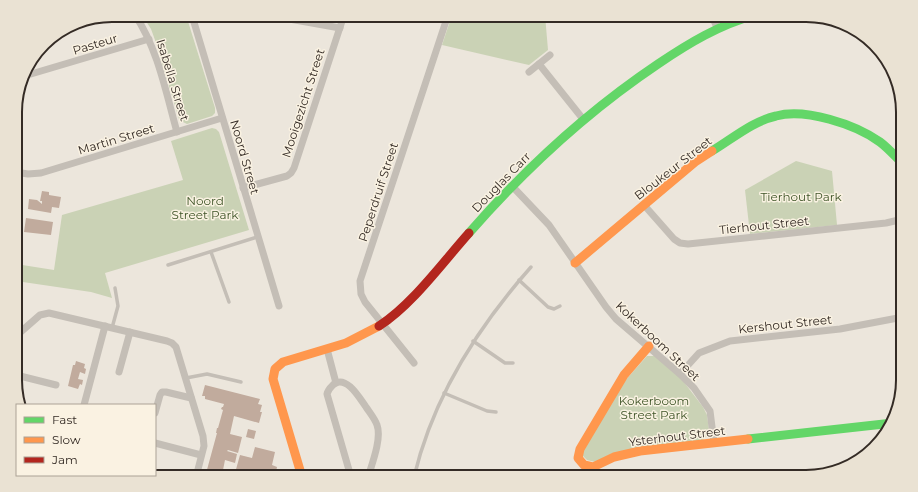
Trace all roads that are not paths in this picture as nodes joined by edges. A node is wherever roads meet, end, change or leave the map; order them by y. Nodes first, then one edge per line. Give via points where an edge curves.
1 (139, 22) edge
2 (193, 22) edge
3 (306, 22) edge
4 (342, 22) edge
5 (446, 22) edge
6 (714, 22) edge
7 (733, 22) edge
8 (717, 27) junction
9 (340, 28) junction
10 (148, 39) junction
11 (550, 55) dead end
12 (539, 64) junction
13 (529, 72) dead end
14 (30, 74) edge
15 (222, 118) junction
16 (583, 119) junction
17 (177, 132) junction
18 (896, 158) edge
19 (22, 173) edge
20 (512, 186) junction
21 (243, 188) junction
22 (644, 205) junction
23 (896, 220) edge
24 (257, 237) junction
25 (211, 252) junction
26 (575, 263) junction
27 (168, 265) dead end
28 (531, 267) dead end
29 (520, 280) junction
30 (115, 288) dead end
31 (229, 302) dead end
32 (279, 306) dead end
33 (560, 306) dead end
34 (896, 318) edge
35 (382, 324) junction
36 (108, 327) junction
37 (22, 331) edge
38 (130, 332) junction
39 (473, 341) junction
40 (649, 346) junction
41 (327, 349) junction
42 (414, 363) dead end
43 (513, 363) dead end
44 (120, 372) dead end
45 (680, 374) junction
46 (22, 376) edge
47 (186, 378) junction
48 (241, 382) dead end
49 (336, 382) junction
50 (56, 384) dead end
51 (444, 393) junction
52 (191, 398) junction
53 (84, 404) edge
54 (156, 409) edge
55 (496, 412) dead end
56 (884, 425) edge
57 (156, 443) edge
58 (714, 443) junction
59 (201, 455) junction
60 (198, 470) edge
61 (300, 470) edge
62 (349, 470) edge
63 (370, 470) edge
64 (416, 470) edge

1 - 10 street, Isabella Street
2 - 15 street, Noord Street
3 - 9 street
4 - 9 street, Mooigezicht Street
5 - 35 street, Peperdruif Street via 360,281 363,298
6 - 8 street
7 - 8 street, Douglas Carr
8 - 16 street, Douglas Carr via 637,77
9 - 21 street, Mooigezicht Street via 291,173
10 - 14 street, Pasteur
10 - 17 street, Isabella Street
11 - 12 street
12 - 13 street
12 - 16 street
15 - 17 street, Martin Street
15 - 21 street, Noord Street
16 - 20 street, Douglas Carr
17 - 19 street, Martin Street via 41,173
18 - 22 street, Bloukeur Street via 880,142 844,122 802,114 782,114 759,122 711,151
20 - 26 street, Kokerboom Street via 549,225
20 - 35 street, Douglas Carr via 433,276
21 - 24 street, Noord Street
22 - 23 street, Tierhout Street via 674,239 688,244
22 - 26 street, Bloukeur Street
24 - 25 lane
24 - 32 street, Noord Street
25 - 27 lane
25 - 31 lane
26 - 40 street, Kokerboom Street via 616,319
28 - 29 lane
29 - 33 lane via 548,307 554,309
29 - 39 lane
30 - 36 lane via 118,306
34 - 45 street, Kershout Street via 840,329 730,341 699,353
35 - 41 street, Douglas Carr via 356,339
35 - 42 street, Peperdruif Street
36 - 37 street via 46,313
36 - 38 street
36 - 53 street
38 - 44 street
38 - 47 street via 174,344
39 - 43 lane via 505,363
39 - 51 lane
40 - 45 street, Kokerboom Street
40 - 58 street, Ysterhout Street via 624,375 611,396 580,449 580,461 593,467 614,457 640,451
41 - 49 street
41 - 61 street, Douglas Carr via 283,362 275,370 274,379
45 - 58 street, Kokerboom Street via 694,388 710,411
46 - 50 street
47 - 48 lane via 207,374
47 - 52 street
49 - 62 street via 327,394
49 - 63 street via 349,385 354,390 377,425 377,443
51 - 55 lane via 487,411
51 - 64 lane
52 - 54 street via 162,392
52 - 59 street via 203,436 204,446
56 - 58 street, Ysterhout Street
57 - 59 street
59 - 60 street

